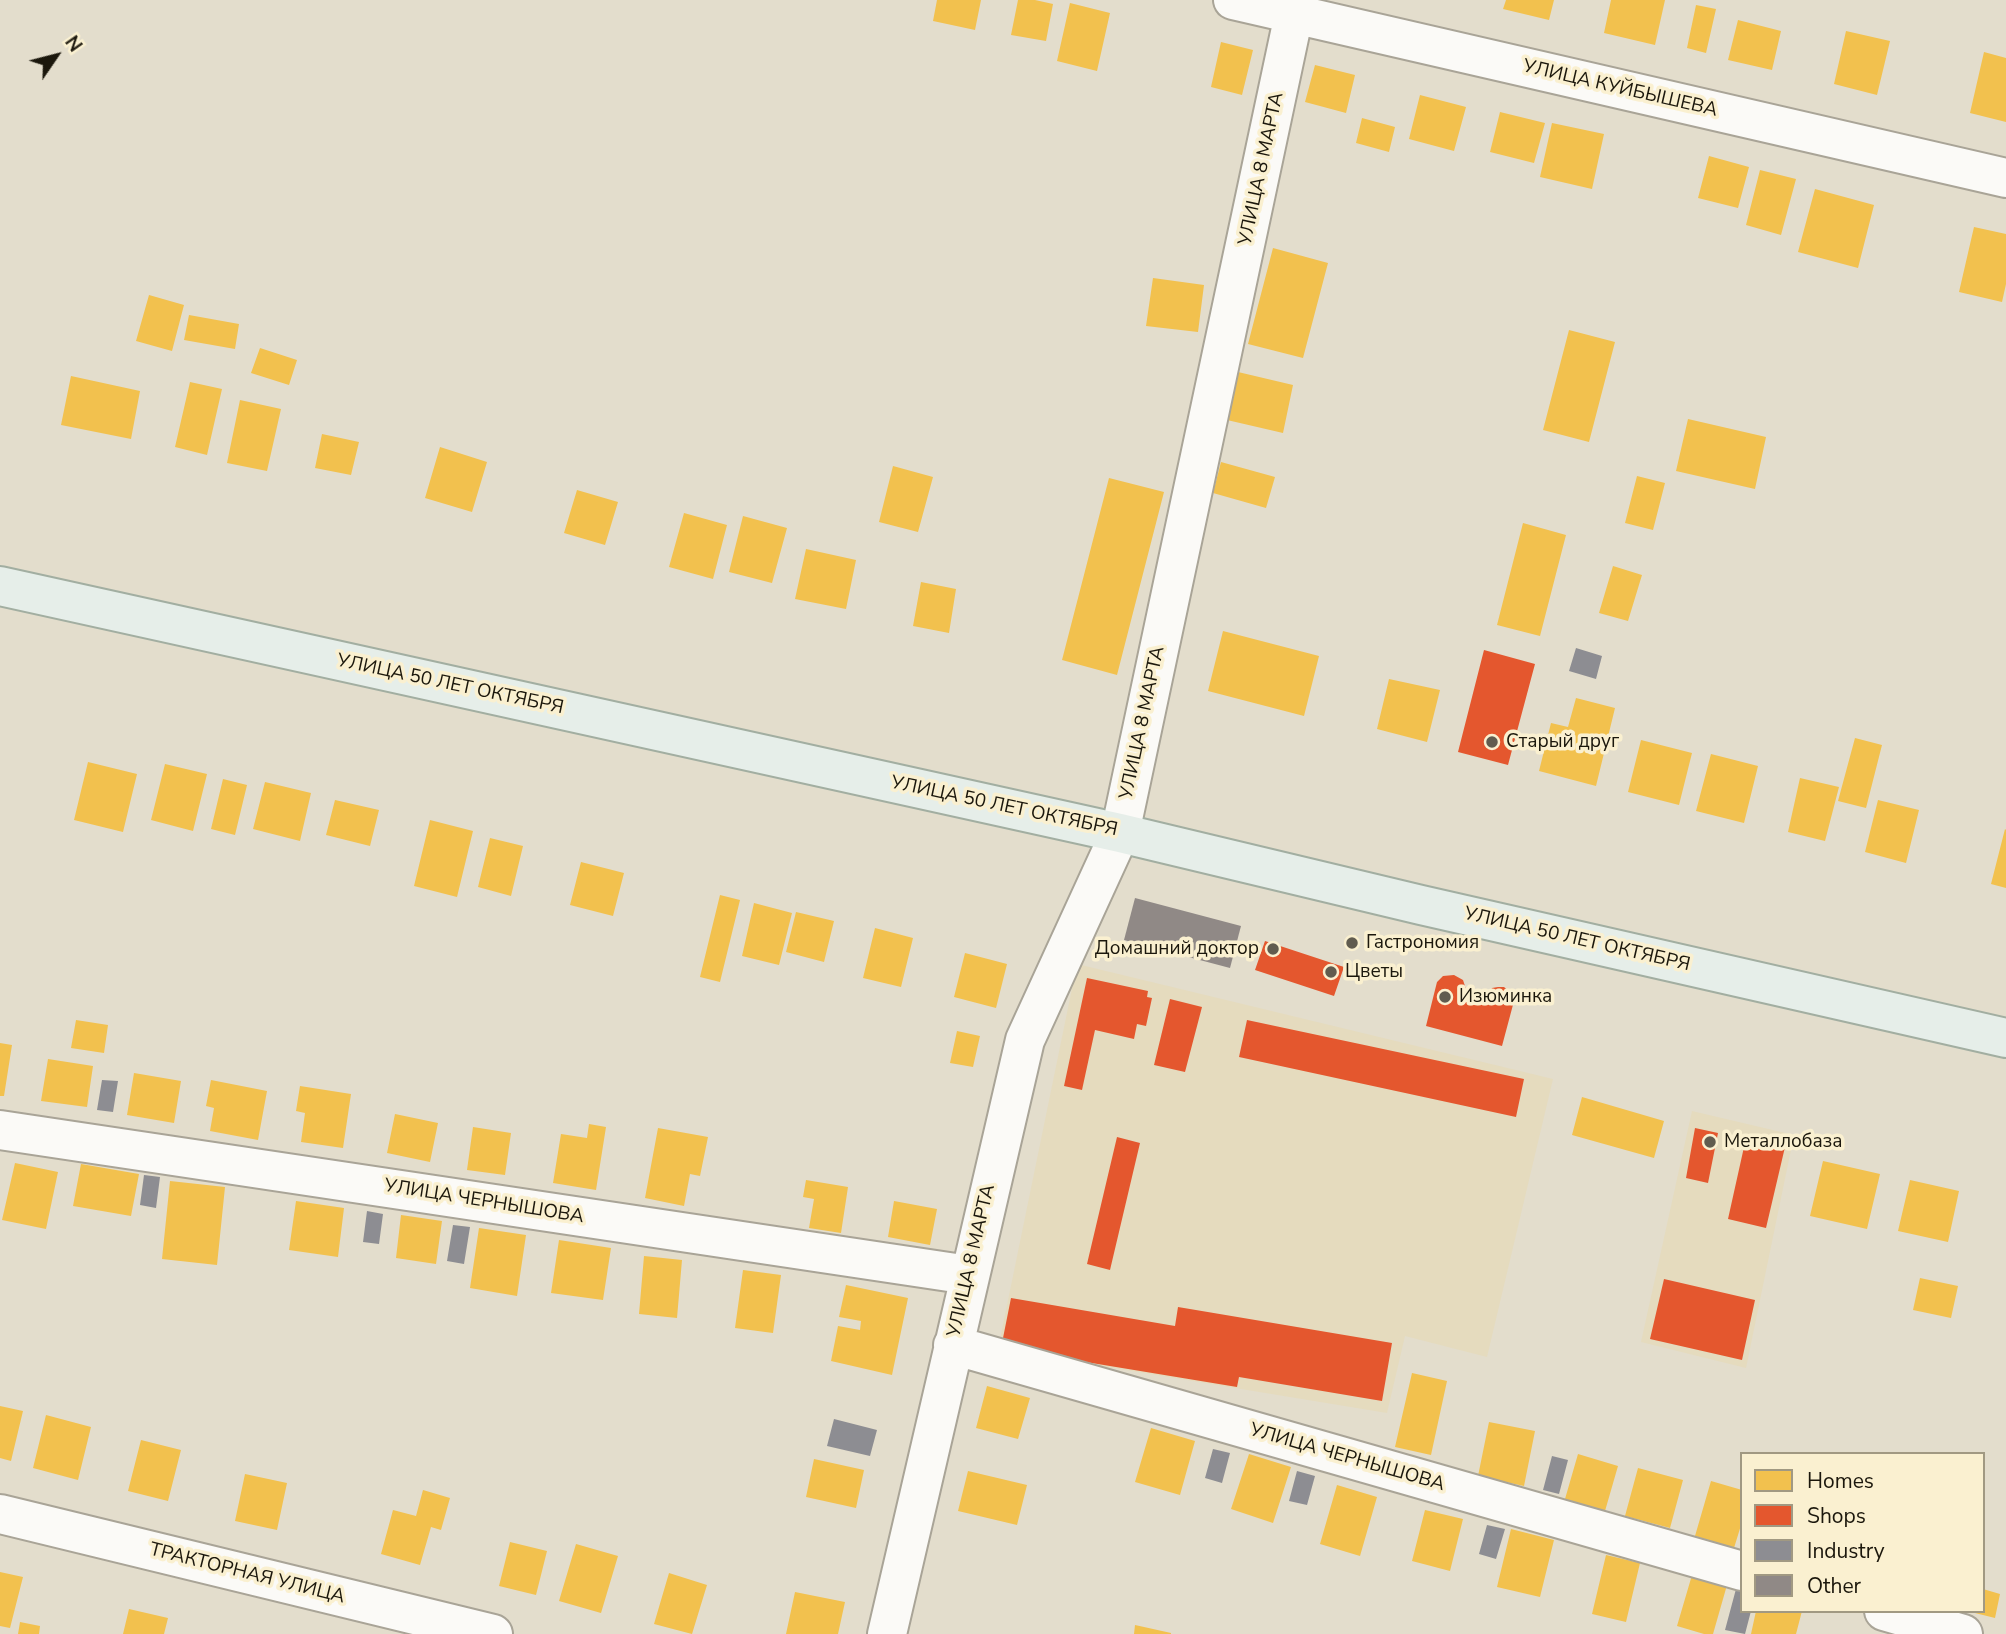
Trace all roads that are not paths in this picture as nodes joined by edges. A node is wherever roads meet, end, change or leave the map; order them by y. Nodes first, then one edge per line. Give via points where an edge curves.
1 (1233, 0) edge
2 (1296, 7) edge
3 (2006, 178) edge
4 (0, 586) edge
5 (1120, 833) junction
6 (2006, 1038) edge
7 (0, 1130) edge
8 (969, 1275) junction
9 (953, 1345) junction
10 (0, 1514) edge
11 (1740, 1570) edge
12 (1891, 1613) edge
13 (493, 1634) edge
14 (887, 1634) edge
15 (1963, 1634) edge

1 - 2 street, УЛИЦА КУЙБЫШЕВА
2 - 3 street, УЛИЦА КУЙБЫШЕВА
2 - 5 street, УЛИЦА 8 МАРТА
4 - 5 main road, УЛИЦА 50 ЛЕТ ОКТЯБРЯ
5 - 6 main road, УЛИЦА 50 ЛЕТ ОКТЯБРЯ
5 - 8 street, УЛИЦА 8 МАРТА via 1025,1040
7 - 8 street, УЛИЦА ЧЕРНЫШОВА
8 - 9 street, УЛИЦА 8 МАРТА
9 - 11 street, УЛИЦА ЧЕРНЫШОВА
9 - 14 street, УЛИЦА 8 МАРТА
10 - 13 street, ТРАКТОРНАЯ УЛИЦА
12 - 15 street

